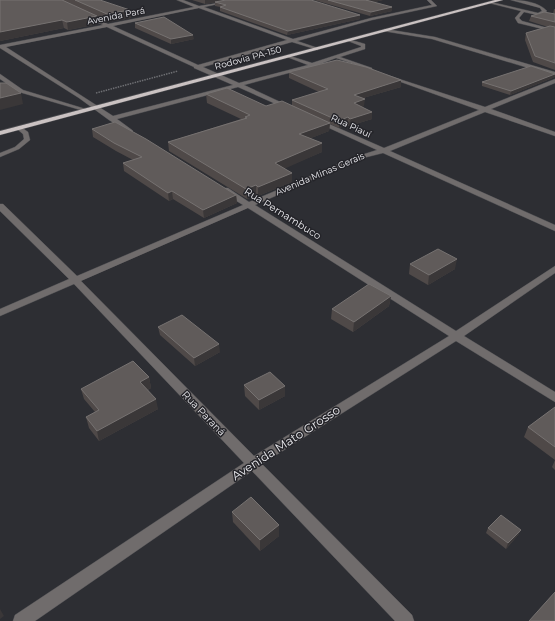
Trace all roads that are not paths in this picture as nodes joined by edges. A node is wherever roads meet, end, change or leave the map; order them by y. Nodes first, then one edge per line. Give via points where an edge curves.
1 (179, 0) edge
2 (235, 0) edge
3 (429, 0) edge
4 (501, 0) edge
5 (514, 0) edge
6 (539, 2) dead end
7 (491, 3) junction
8 (532, 4) junction
9 (199, 7) junction
10 (524, 10) junction
11 (81, 13) edge
12 (539, 14) junction
13 (363, 17) edge
14 (555, 18) edge
15 (371, 19) junction
16 (108, 25) junction
17 (385, 30) junction
18 (555, 31) edge
19 (292, 40) junction
20 (350, 40) junction
21 (1, 47) edge
22 (316, 49) junction
23 (289, 56) junction
24 (338, 58) junction
25 (313, 65) junction
26 (196, 67) junction
27 (375, 71) edge
28 (382, 74) edge
29 (555, 74) edge
30 (0, 76) edge
31 (215, 76) junction
32 (555, 81) edge
33 (240, 86) junction
34 (10, 91) edge
35 (21, 91) junction
36 (90, 109) junction
37 (485, 110) junction
38 (298, 112) edge
39 (312, 118) edge
40 (111, 119) junction
41 (20, 128) junction
42 (0, 133) edge
43 (555, 134) edge
44 (137, 135) edge
45 (383, 151) junction
46 (0, 155) edge
47 (216, 184) edge
48 (248, 204) junction
49 (0, 206) edge
50 (555, 228) edge
51 (555, 269) edge
52 (76, 282) junction
53 (0, 313) edge
54 (456, 336) junction
55 (555, 398) edge
56 (254, 463) junction
57 (20, 621) edge
58 (406, 621) edge

1 - 9 street
2 - 9 street, Avenida Pará
3 - 15 street via 435,6
4 - 7 highway, Rodovia PA-150
5 - 8 street
6 - 8 street
7 - 10 street
7 - 17 highway, Rodovia PA-150
8 - 12 street via 544,9 545,11
9 - 16 street, Avenida Pará
9 - 19 street
10 - 12 street
10 - 18 street via 517,18 520,22
11 - 16 street
12 - 14 street
13 - 15 street
15 - 19 street
16 - 21 street, Avenida Pará
16 - 26 street
17 - 20 highway, Rodovia PA-150
17 - 29 street via 438,39
19 - 22 street
19 - 26 street
20 - 22 highway, Rodovia PA-150
20 - 24 street via 363,45 363,48
21 - 36 street via 81,97
22 - 23 highway, Rodovia PA-150
23 - 25 street
23 - 31 highway, Rodovia PA-150
24 - 25 street via 316,62
24 - 27 street
25 - 33 street
26 - 31 street
28 - 37 street
30 - 35 street
31 - 33 street
31 - 36 highway, Rodovia PA-150
32 - 37 street, Avenida Minas Gerais
33 - 38 street
33 - 40 street
34 - 35 street
35 - 36 street
36 - 40 street
36 - 41 highway, Rodovia PA-150
37 - 43 street
37 - 45 street, Avenida Minas Gerais
39 - 45 street, Rua Piauí
40 - 44 street
41 - 42 highway, Rodovia PA-150
41 - 46 street via 26,133 27,140 17,148
45 - 48 street, Avenida Minas Gerais via 357,158
45 - 50 street, Rua Piauí
47 - 48 street, Rua Pernambuco
48 - 52 street, Avenida Minas Gerais
48 - 54 street, Rua Pernambuco
49 - 52 street, Rua Paraná
51 - 54 street, Avenida Mato Grosso
52 - 53 street, Avenida Minas Gerais
52 - 56 street, Rua Paraná
54 - 55 street, Rua Pernambuco
54 - 56 street, Avenida Mato Grosso
56 - 57 street, Avenida Mato Grosso
56 - 58 street, Rua Paraná

